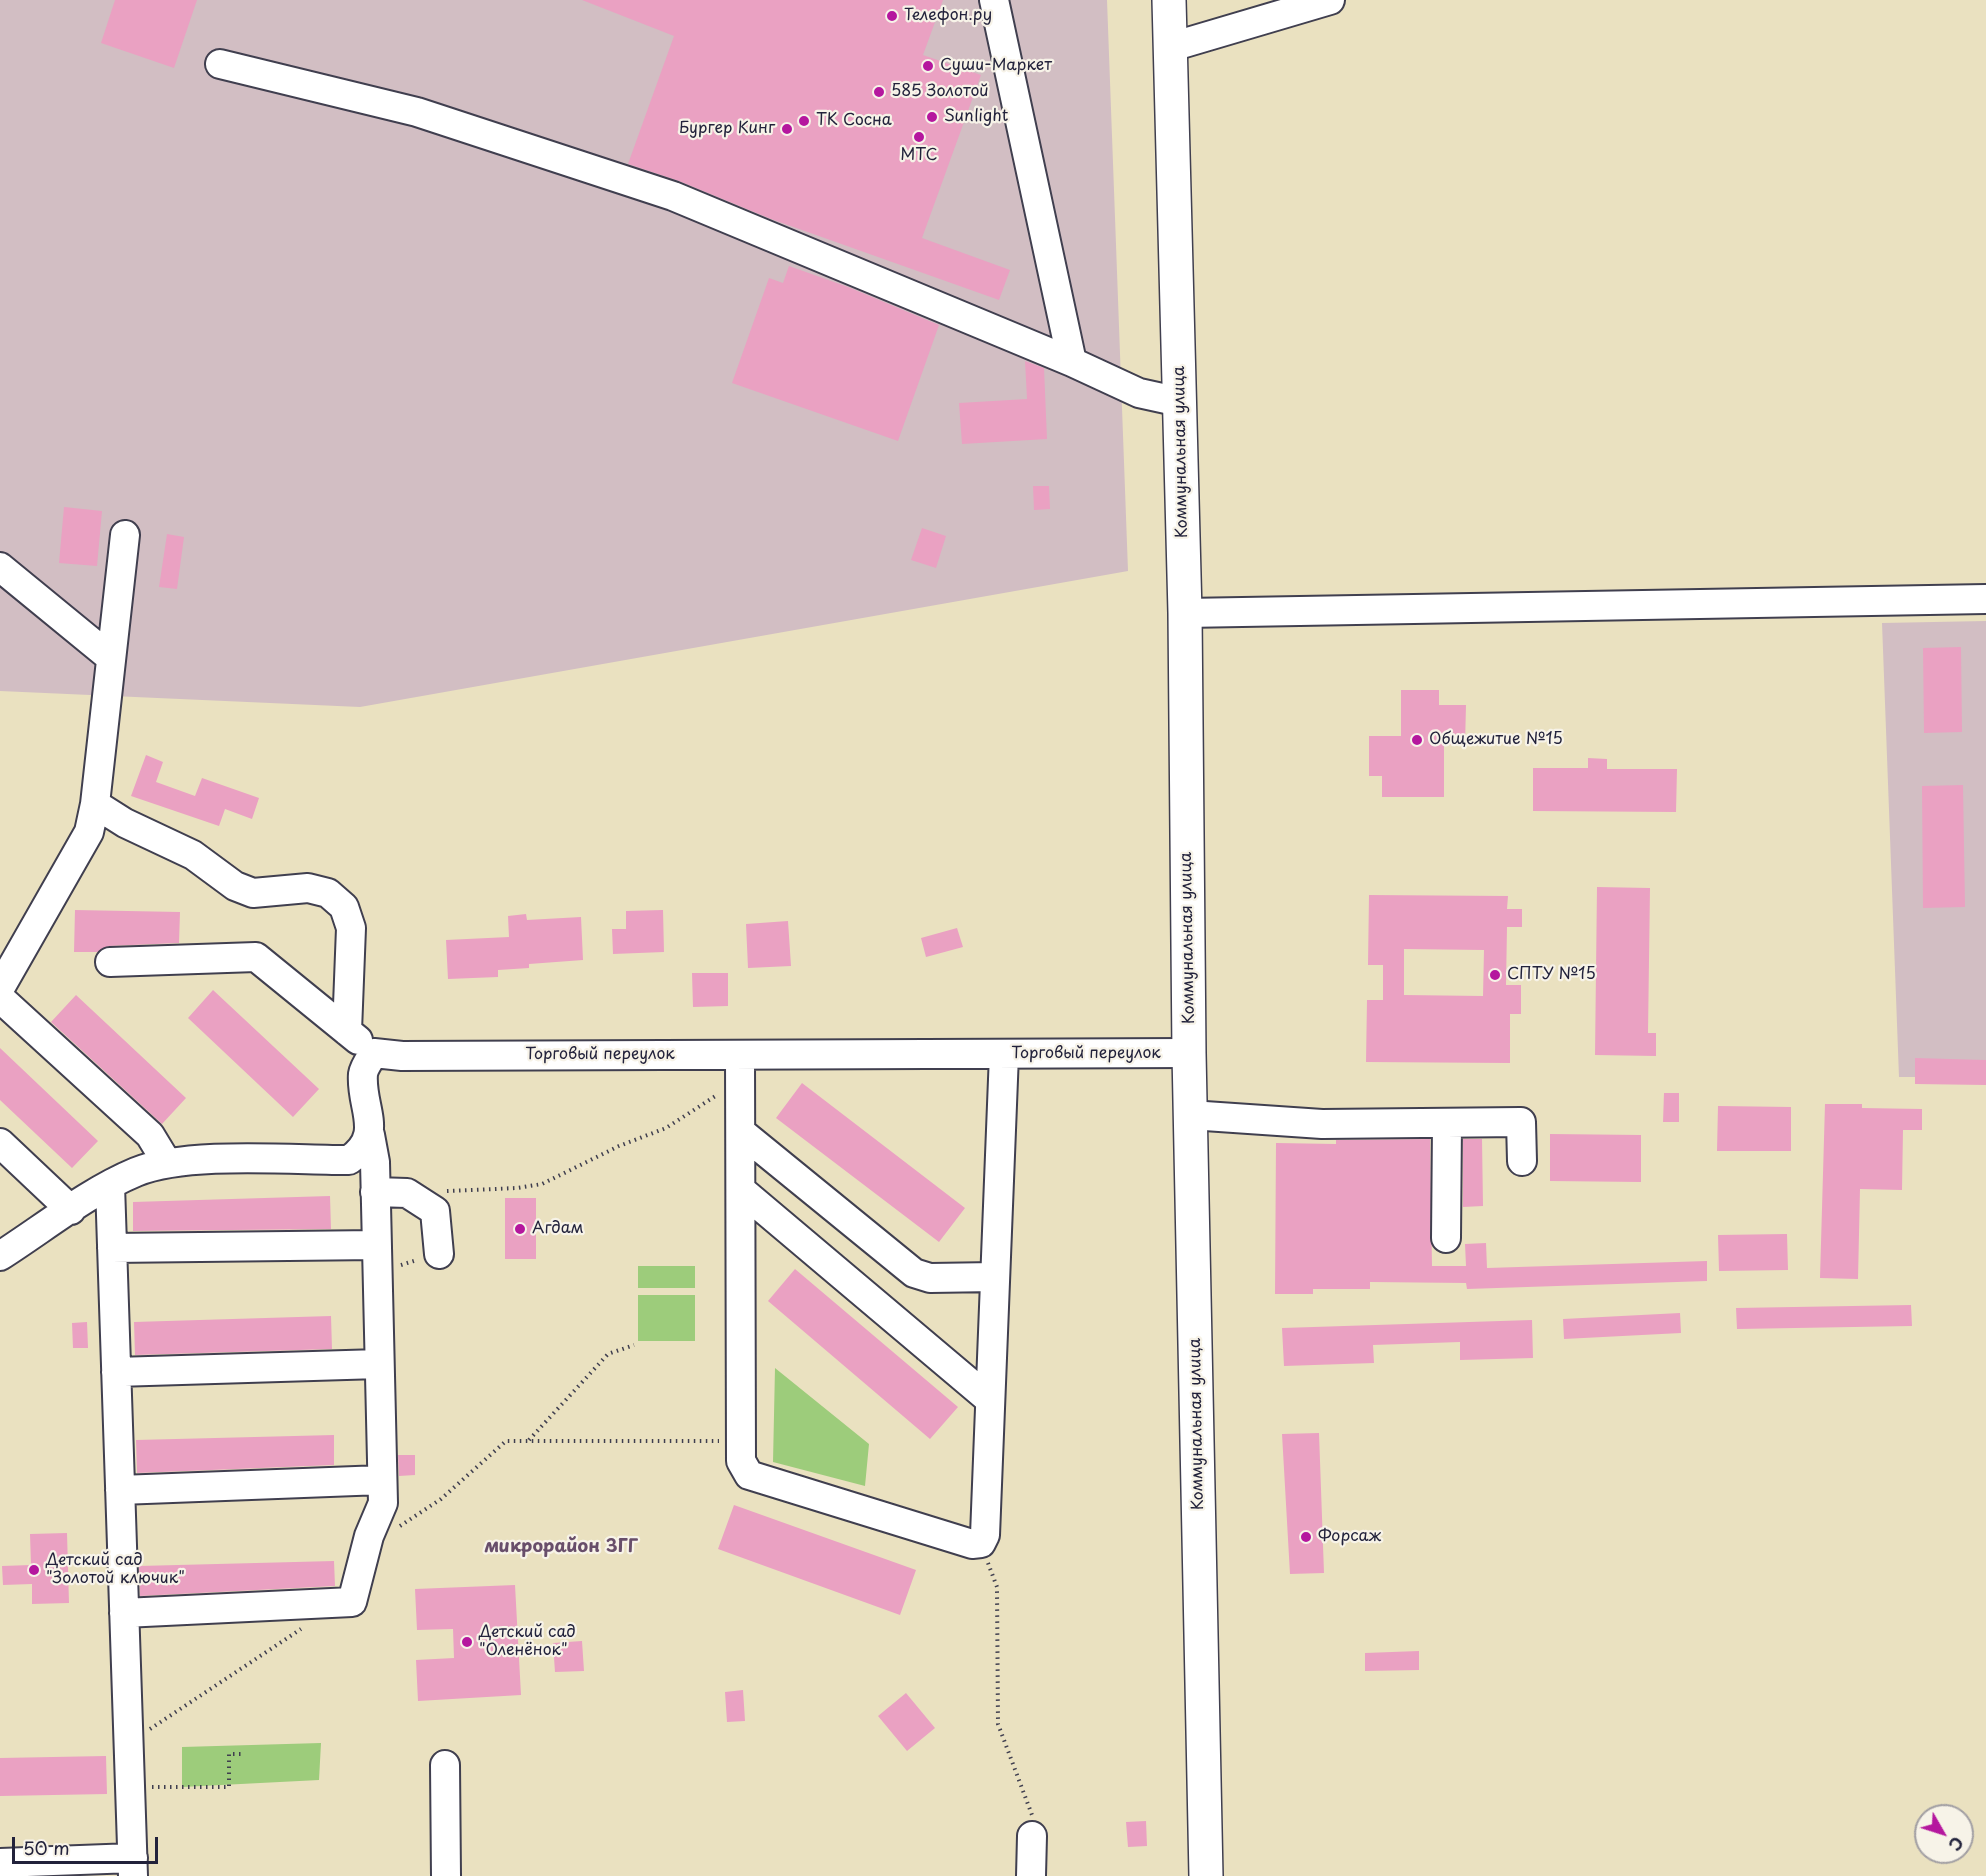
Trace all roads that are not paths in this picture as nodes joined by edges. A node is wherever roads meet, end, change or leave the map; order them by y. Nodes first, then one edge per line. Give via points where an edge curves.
1 (994, 0) edge
2 (1169, 0) edge
3 (1313, 3) edge
4 (1170, 47) junction
5 (220, 63) dead end
6 (1071, 362) junction
7 (1180, 402) junction
8 (125, 535) dead end
9 (0, 567) edge
10 (1986, 599) edge
11 (1185, 613) junction
12 (111, 658) junction
13 (95, 804) junction
14 (110, 962) dead end
15 (0, 988) edge
16 (0, 998) edge
17 (347, 1031) junction
18 (374, 1053) junction
19 (1189, 1053) junction
20 (1004, 1054) junction
21 (741, 1067) junction
22 (1190, 1115) junction
23 (1447, 1124) junction
24 (741, 1132) junction
25 (370, 1135) junction
26 (0, 1143) edge
27 (1522, 1161) dead end
28 (167, 1163) junction
29 (110, 1185) junction
30 (741, 1190) junction
31 (375, 1192) junction
32 (71, 1210) junction
33 (1446, 1238) dead end
34 (112, 1248) junction
35 (439, 1254) road end
36 (0, 1256) edge
37 (377, 1259) junction
38 (995, 1277) junction
39 (379, 1364) junction
40 (116, 1372) junction
41 (990, 1401) junction
42 (382, 1480) junction
43 (120, 1490) junction
44 (124, 1612) junction
45 (445, 1765) dead end
46 (1032, 1836) road end
47 (0, 1863) edge
48 (133, 1867) edge
49 (446, 1876) edge
50 (1031, 1876) edge
51 (1206, 1876) edge

1 - 6 street
2 - 4 main road, Коммунальная улица
3 - 4 street
4 - 7 main road, Коммунальная улица
5 - 6 street via 417,112 673,196
6 - 7 street via 1138,393
7 - 11 main road, Коммунальная улица
8 - 12 street
9 - 12 street
10 - 11 street
11 - 19 main road, Коммунальная улица
12 - 13 street
13 - 15 street via 89,832
13 - 17 street via 125,824 193,855 235,886 253,892 308,888 328,893 345,907 351,928
14 - 17 street via 256,957
16 - 28 street via 150,1135
17 - 18 street
18 - 21 street, Торговый переулок
18 - 25 street via 363,1072
19 - 20 street, Торговый переулок
19 - 22 main road, Коммунальная улица
20 - 21 street, Торговый переулок
20 - 38 street
21 - 24 street
22 - 23 street via 1322,1124
22 - 51 main road, Коммунальная улица
23 - 27 street via 1521,1122
23 - 33 street
24 - 30 street
24 - 38 street via 914,1273 930,1278
25 - 28 street via 359,1153 349,1160
25 - 31 street
26 - 32 street
28 - 29 street via 137,1171
29 - 32 street
29 - 34 street
30 - 41 street
30 - 41 street via 741,1461 749,1475 972,1544 981,1543 985,1534
31 - 35 street via 407,1192 435,1211
31 - 37 street
32 - 36 street
34 - 37 street
34 - 40 street
37 - 39 street
38 - 41 street
39 - 40 street
39 - 42 street
40 - 43 street
42 - 43 street
42 - 44 street via 383,1503 369,1536 352,1602
43 - 44 street
44 - 48 street
45 - 49 street
46 - 50 street
47 - 48 street

